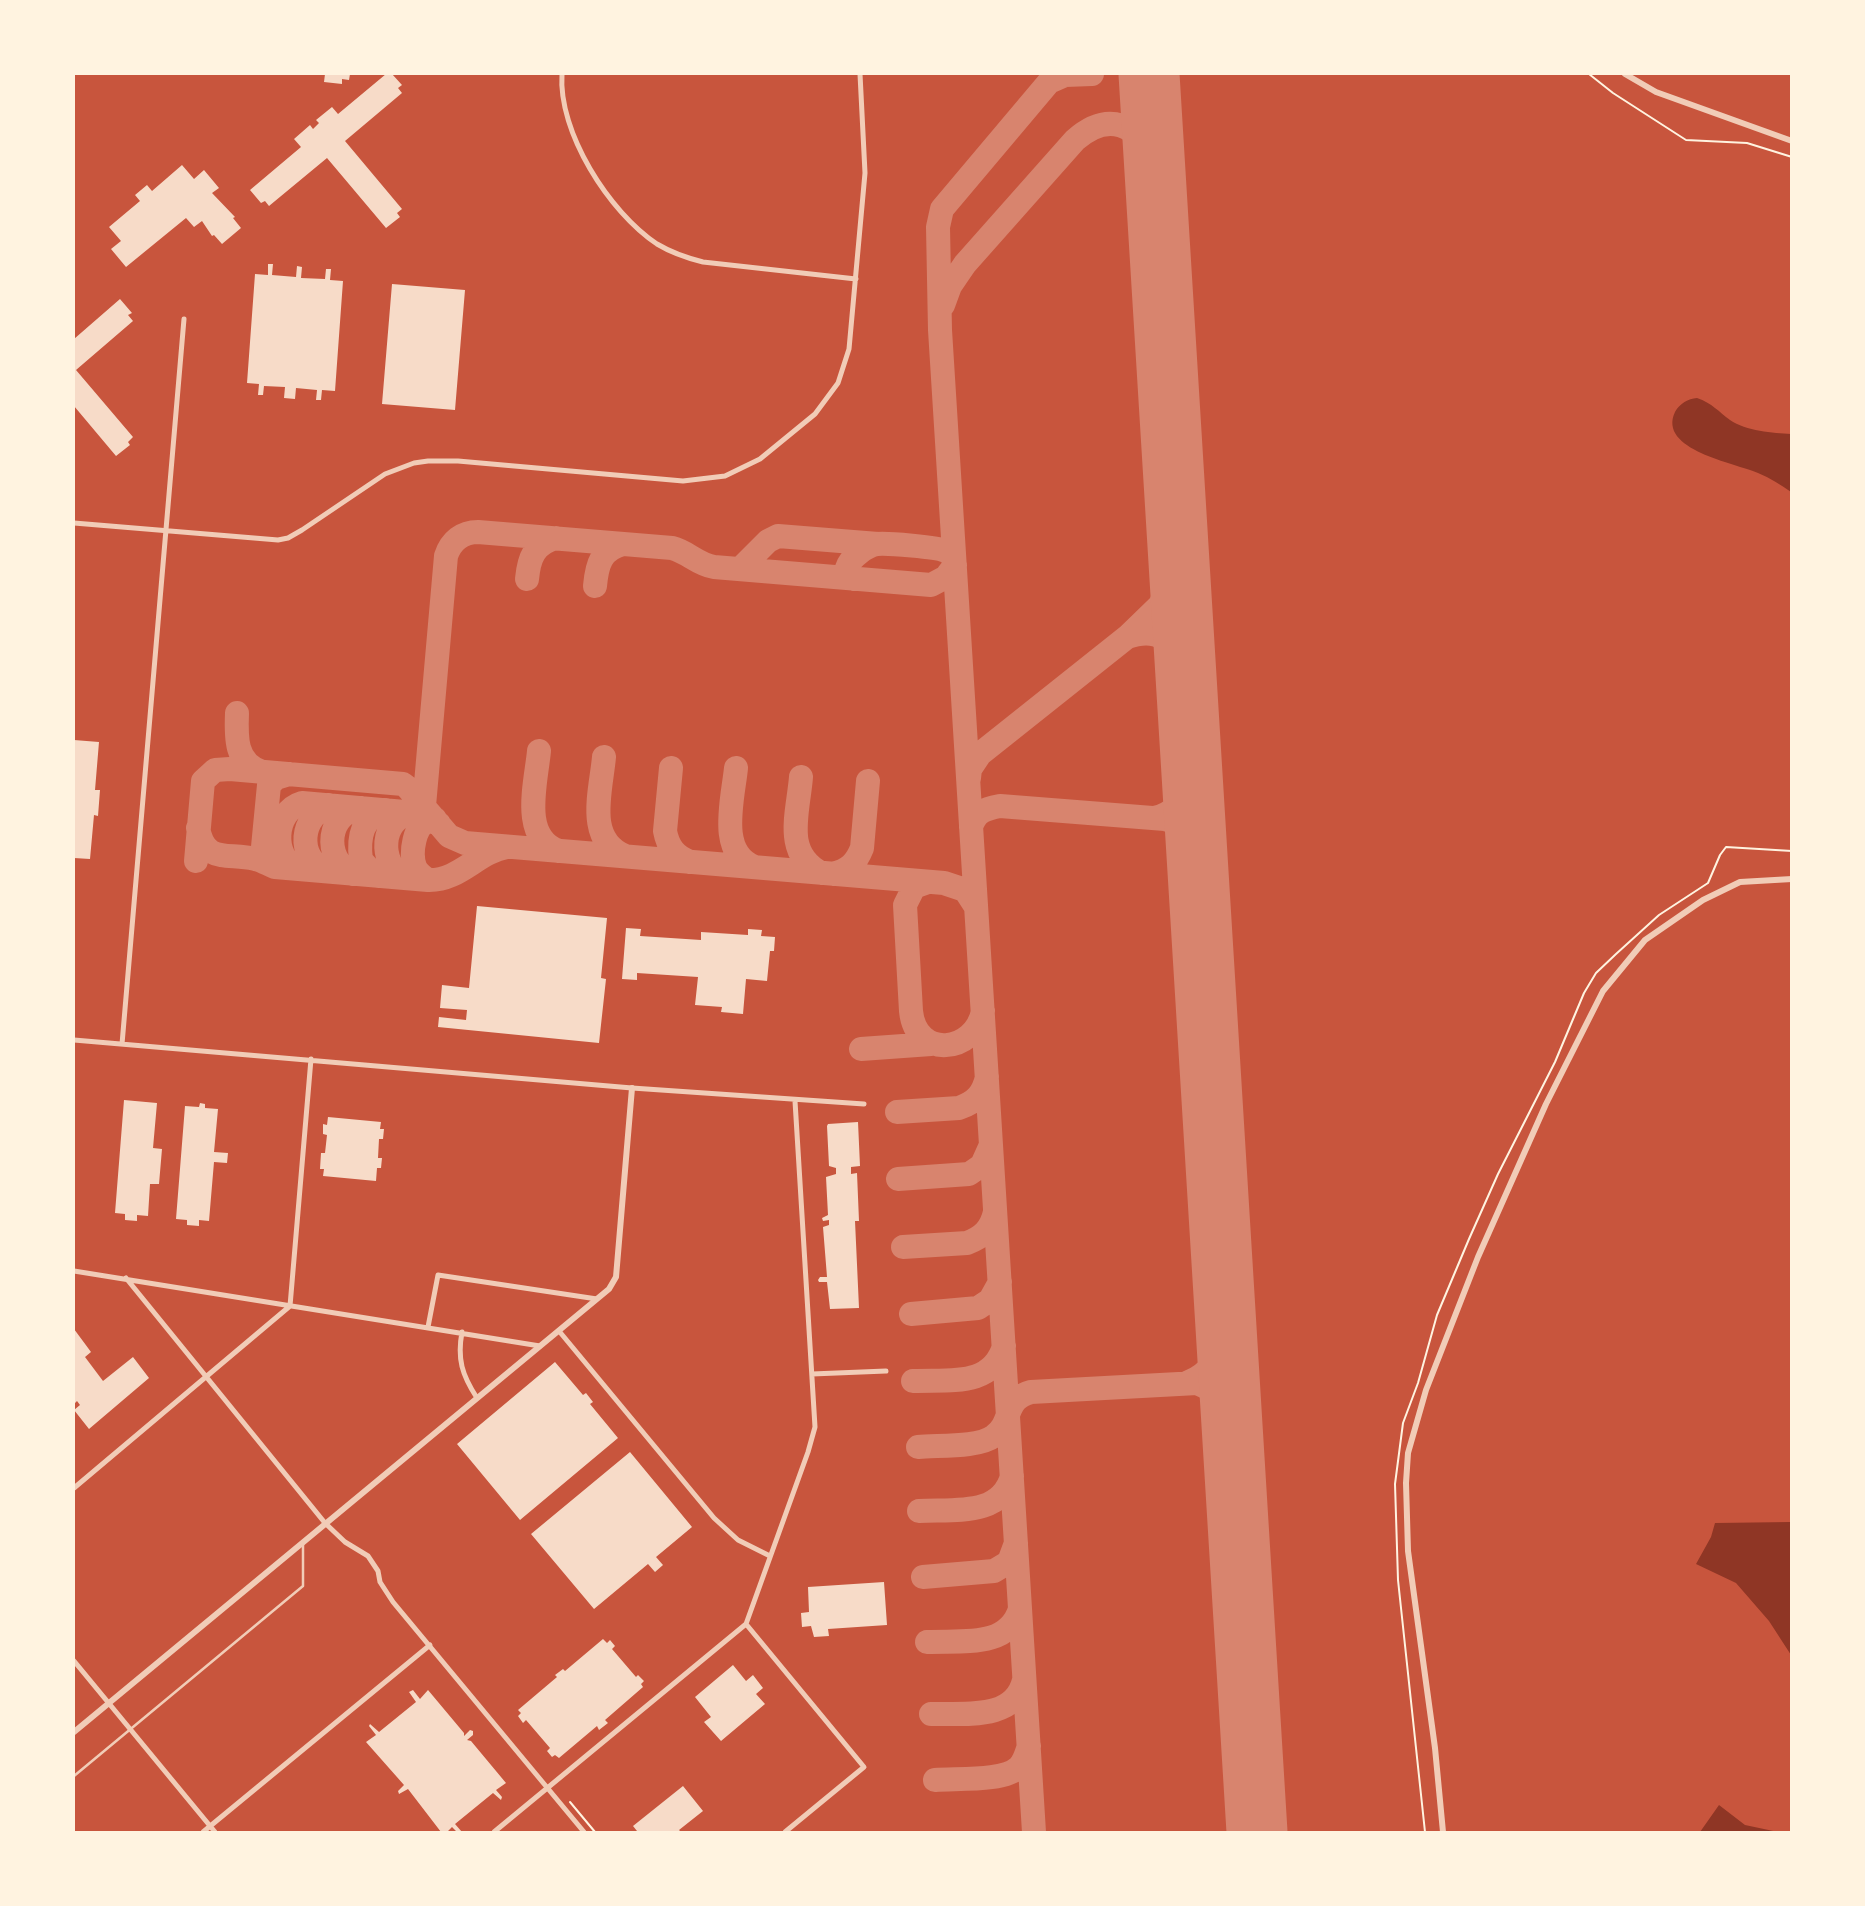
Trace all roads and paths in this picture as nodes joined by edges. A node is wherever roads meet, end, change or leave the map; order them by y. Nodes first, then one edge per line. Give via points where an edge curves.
1 (562, 74) edge
2 (859, 74) edge
3 (1589, 74) edge
4 (1625, 74) edge
5 (1791, 141) edge
6 (1791, 157) edge
7 (856, 279) junction
8 (184, 319) dead end
9 (74, 523) edge
10 (164, 531) junction
11 (1791, 851) edge
12 (1791, 879) edge
13 (74, 1040) edge
14 (122, 1044) junction
15 (311, 1059) junction
16 (632, 1088) junction
17 (795, 1101) junction
18 (863, 1104) dead end
19 (74, 1271) edge
20 (126, 1278) junction
21 (597, 1299) junction
22 (290, 1306) junction
23 (428, 1327) junction
24 (559, 1331) junction
25 (462, 1332) junction
26 (541, 1346) junction
27 (887, 1371) dead end
28 (812, 1374) junction
29 (206, 1378) junction
30 (477, 1398) junction
31 (74, 1488) edge
32 (325, 1523) junction
33 (303, 1541) junction
34 (770, 1556) junction
35 (746, 1624) junction
36 (430, 1645) junction
37 (74, 1661) edge
38 (108, 1703) junction
39 (130, 1729) junction
40 (74, 1732) edge
41 (74, 1776) edge
42 (547, 1788) junction
43 (565, 1796) dead end
44 (210, 1827) junction
45 (203, 1832) edge
46 (215, 1832) edge
47 (494, 1832) edge
48 (584, 1832) edge
49 (595, 1832) edge
50 (785, 1832) edge
51 (1425, 1832) edge
52 (1443, 1832) edge

1 - 7 street via 563,102 586,162 623,212 656,243 703,262
2 - 7 street via 865,173
3 - 6 path via 1686,140 1747,143
4 - 5 street via 1656,93
7 - 10 street via 849,349 828,399 760,459 726,476 683,481 428,461 385,474 288,538
8 - 10 street
9 - 10 street
10 - 14 street
11 - 51 path via 1726,847 1708,883 1659,915 1597,973 1498,1174 1437,1315 1404,1423 1395,1484 1398,1580
12 - 52 street via 1740,882 1703,900 1645,940 1603,991 1483,1244 1426,1390 1408,1453 1408,1551
13 - 14 street
14 - 15 street
15 - 16 street
15 - 22 street
16 - 17 street
16 - 21 street via 616,1277
17 - 18 street
17 - 28 street
19 - 20 street
20 - 22 street
20 - 29 street
21 - 23 street via 438,1275
21 - 24 street
22 - 23 street
22 - 29 street
23 - 25 street
24 - 26 street
24 - 34 street via 714,1518 738,1540
25 - 26 street
25 - 30 street via 462,1373
26 - 30 street
27 - 28 street
28 - 34 street via 815,1427
29 - 31 street
29 - 32 street
30 - 32 street
32 - 33 street
32 - 36 street via 368,1556 387,1594
33 - 38 street
33 - 39 lane via 303,1586
34 - 35 street
35 - 42 street
35 - 50 street via 864,1767
36 - 42 street
36 - 44 street
37 - 38 street
38 - 39 street
38 - 40 street
39 - 41 lane
39 - 44 street
42 - 47 street
42 - 48 street
43 - 49 path
44 - 45 street
44 - 46 street

